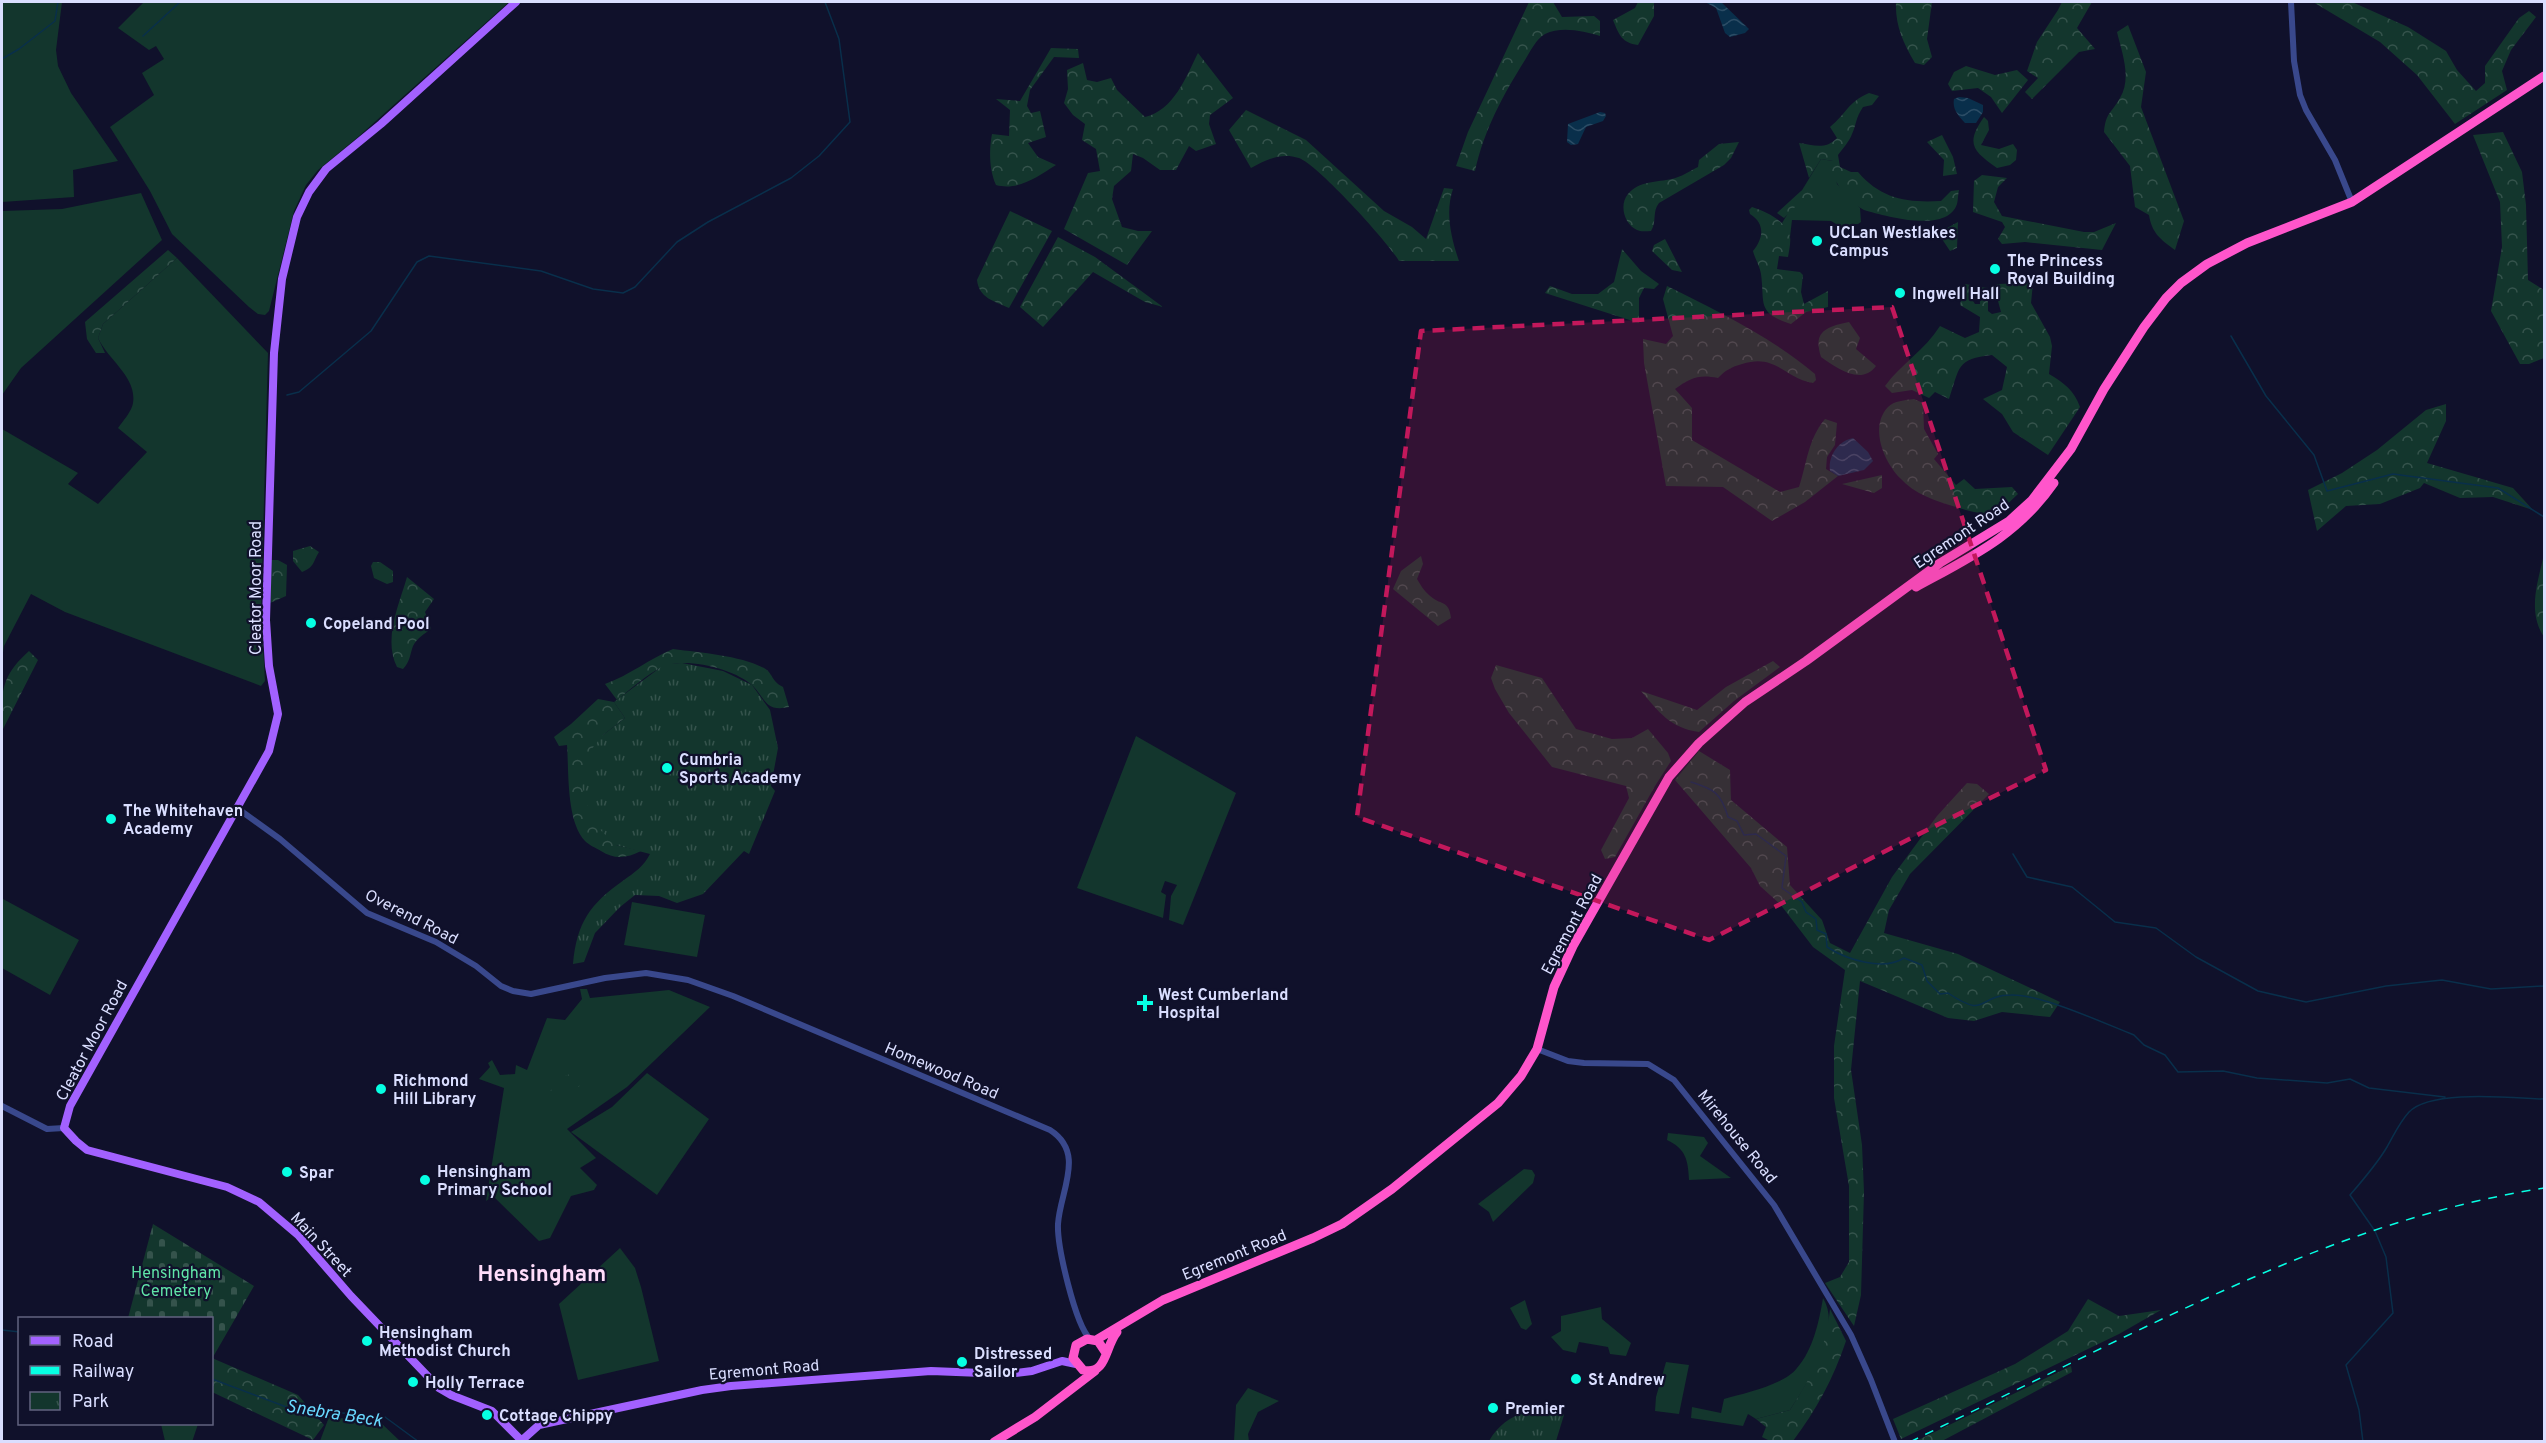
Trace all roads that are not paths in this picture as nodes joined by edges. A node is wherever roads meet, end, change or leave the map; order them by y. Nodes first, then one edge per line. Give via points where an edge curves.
1 (516, 2) edge
2 (2291, 2) edge
3 (2544, 76) edge
4 (2352, 202) junction
5 (237, 808) junction
6 (630, 974) joint
7 (1537, 1049) junction
8 (2, 1106) edge
9 (64, 1128) junction
10 (1080, 1324) junction
11 (1122, 1326) junction
12 (1093, 1339) junction
13 (1075, 1347) junction
14 (1106, 1353) junction
15 (1054, 1363) junction
16 (1078, 1366) junction
17 (1095, 1370) junction
18 (1068, 1390) junction
19 (1894, 1439) edge
20 (520, 1441) edge
21 (994, 1442) edge

1 - 5 main road, Cleator Moor Road via 326,169 297,217 282,279 274,353 266,620 278,714 269,751
2 - 4 street via 2300,95 2335,160
3 - 4 highway, Egremont Road
4 - 7 highway, Egremont Road via 2247,243 2181,283 2144,327 2104,389 2058,476 2040,502 2011,531 1886,603 1744,702 1699,743 1669,777 1568,956 1554,987
5 - 6 street, Overend Road via 367,913 460,955 501,986 531,994
5 - 9 main road, Cleator Moor Road via 102,1045 70,1106
6 - 10 street, Homewood Road via 660,974 733,996 1055,1132 1070,1160 1058,1230
7 - 11 highway, Egremont Road via 1498,1103 1355,1215 1313,1238 1163,1300
7 - 19 street, Mirehouse Road via 1568,1061 1648,1064 1667,1073 1682,1088 1769,1196 1851,1335
8 - 9 street via 47,1129
9 - 20 main road, Main Street via 87,1150 227,1187 259,1202 306,1243 439,1388 492,1411
10 - 12 street
10 - 13 street
11 - 12 highway, Egremont Road
11 - 14 highway
12 - 13 highway via 1081,1341
12 - 14 highway
13 - 15 main road
13 - 16 highway
14 - 17 highway via 1103,1365
15 - 16 main road via 1066,1361
15 - 20 main road, Egremont Road via 1019,1373 931,1371 702,1390 539,1425
16 - 17 highway via 1086,1371
16 - 18 highway
17 - 18 highway
18 - 21 highway via 1035,1417

